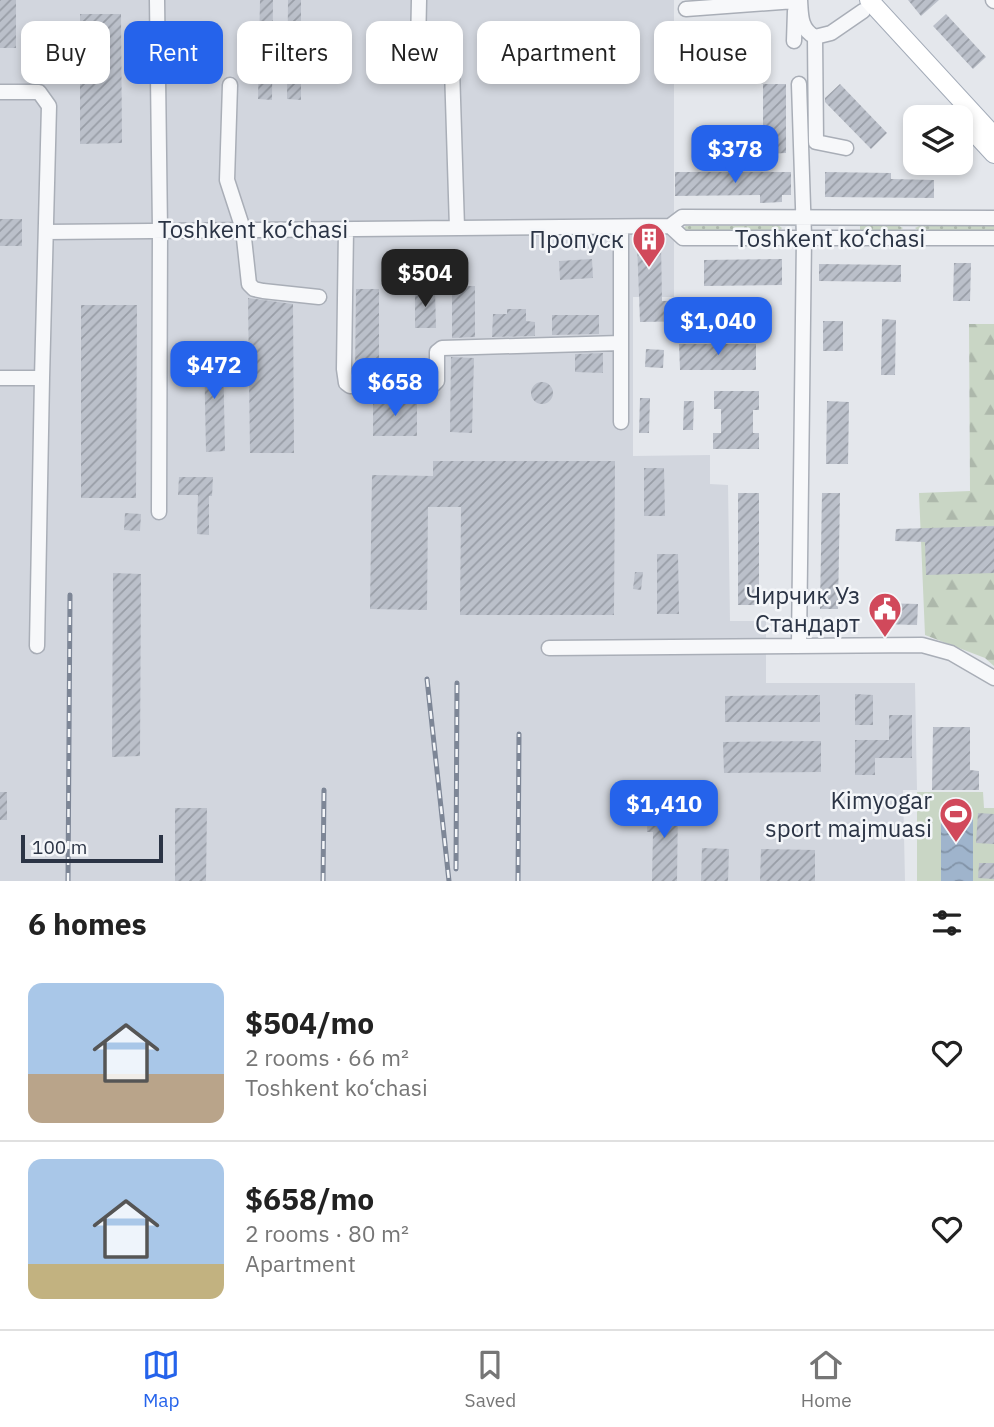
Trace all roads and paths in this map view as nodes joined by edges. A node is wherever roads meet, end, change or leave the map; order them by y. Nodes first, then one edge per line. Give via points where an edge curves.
1 (157, 0) edge
2 (419, 0) edge
3 (797, 0) edge
4 (862, 4) edge
5 (686, 9) dead end
6 (815, 37) junction
7 (794, 41) dead end
8 (799, 84) dead end
9 (230, 85) dead end
10 (0, 92) edge
11 (950, 105) edge
12 (973, 130) edge
13 (994, 136) edge
14 (846, 148) dead end
15 (994, 154) edge
16 (804, 218) junction
17 (994, 218) edge
18 (670, 226) junction
19 (621, 227) junction
20 (457, 228) junction
21 (243, 229) junction
22 (346, 229) junction
23 (160, 230) junction
24 (46, 232) junction
25 (804, 237) junction
26 (994, 238) edge
27 (319, 297) dead end
28 (621, 343) junction
29 (0, 378) edge
30 (42, 378) junction
31 (621, 422) dead end
32 (159, 512) dead end
33 (799, 645) junction
34 (37, 646) dead end
35 (549, 648) dead end
36 (994, 678) edge

1 - 23 street
2 - 20 street via 418,48 452,68
3 - 5 street
3 - 6 street via 802,23
3 - 7 street
4 - 6 street via 831,33
4 - 11 main road
4 - 13 main road
6 - 14 street via 816,142
8 - 16 street
9 - 21 street via 227,180
10 - 24 street via 39,92 49,106
12 - 15 main road
16 - 17 street, Toshkent ko‘chasi
16 - 18 street, Toshkent ko‘chasi via 682,217
16 - 25 street
18 - 19 street, Toshkent ko‘chasi
18 - 25 street, Toshkent ko‘chasi via 683,238
19 - 20 street, Toshkent ko‘chasi
19 - 28 street
20 - 22 street, Toshkent ko‘chasi
21 - 22 street, Toshkent ko‘chasi
21 - 23 street, Toshkent ko‘chasi
21 - 27 street via 249,284 254,289
22 - 28 street via 344,369 350,386 433,385 442,348
23 - 24 street, Toshkent ko‘chasi
23 - 32 street
24 - 30 street
25 - 26 street, Toshkent ko‘chasi
25 - 33 street
28 - 31 street
29 - 30 street
30 - 34 street
33 - 35 street
33 - 36 street via 922,645 951,653

